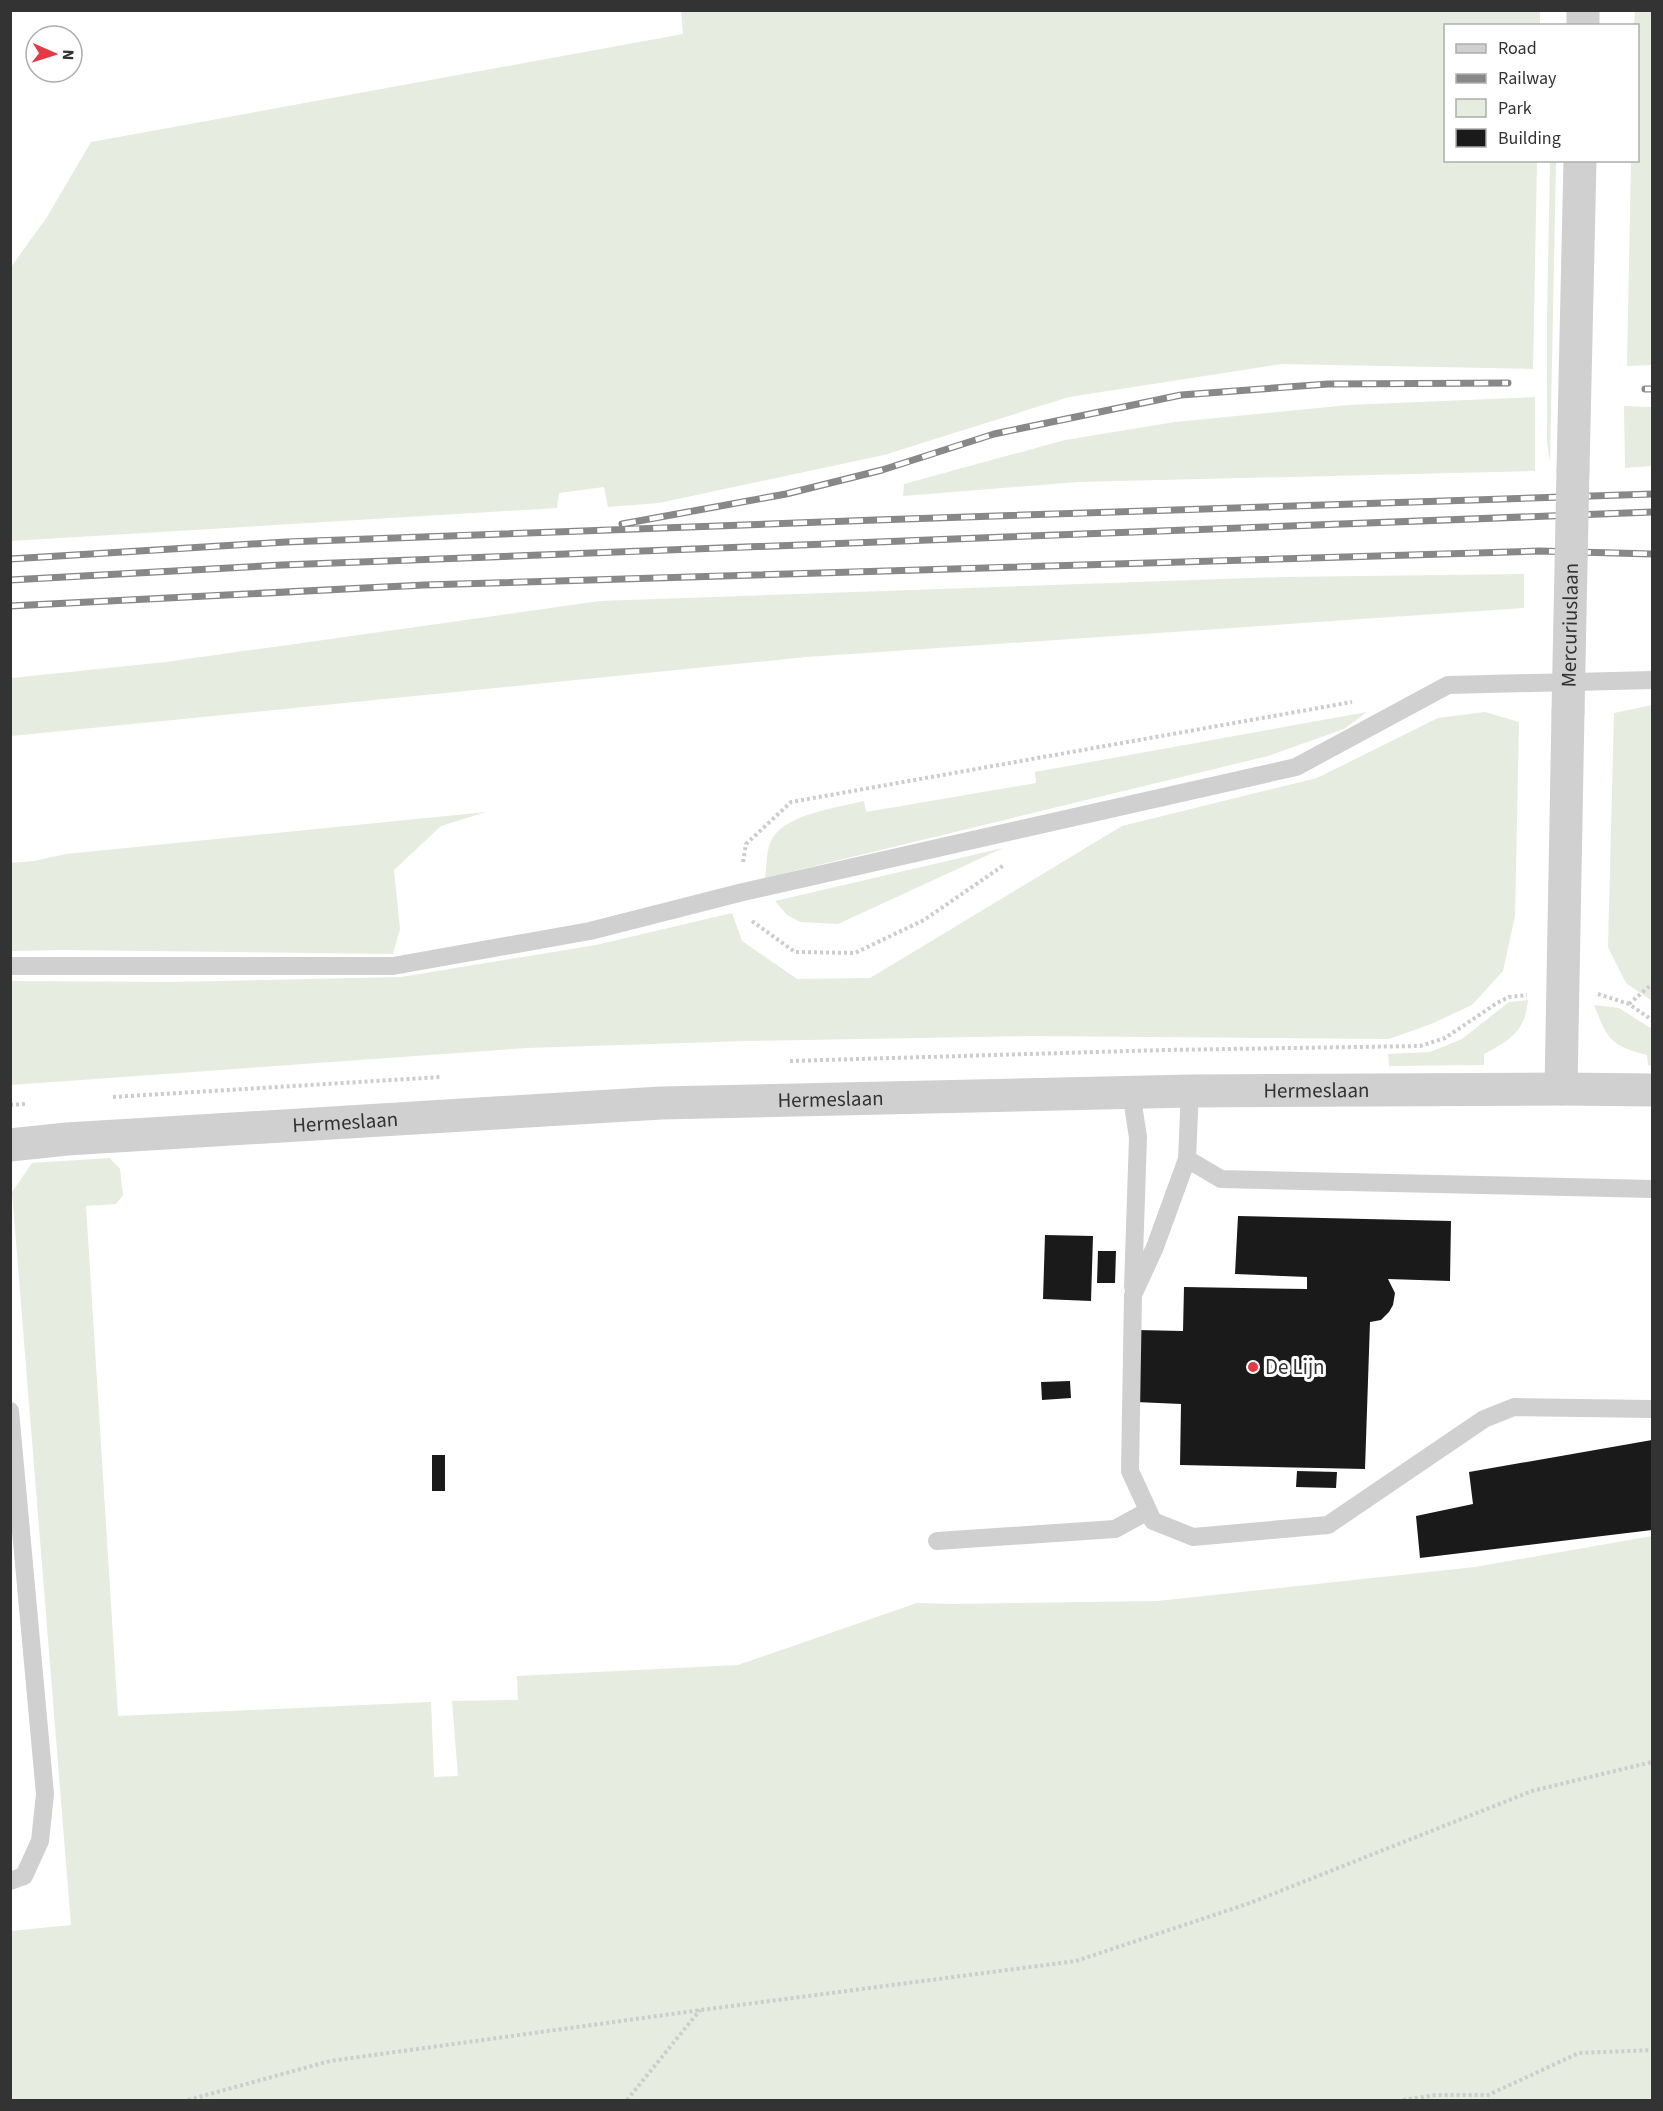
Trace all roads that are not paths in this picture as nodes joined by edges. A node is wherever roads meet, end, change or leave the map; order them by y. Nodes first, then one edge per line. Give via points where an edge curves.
1 (1580, 162) edge
2 (1653, 680) edge
3 (10, 966) edge
4 (1562, 1089) junction
5 (1653, 1090) edge
6 (1190, 1091) junction
7 (1131, 1092) junction
8 (10, 1145) edge
9 (1187, 1159) junction
10 (1653, 1189) edge
11 (1133, 1295) junction
12 (1653, 1409) edge
13 (10, 1411) edge
14 (1148, 1511) junction
15 (937, 1541) dead end
16 (10, 1881) edge

1 - 4 street, Mercuriuslaan, bridge
2 - 3 lane via 1448,685 1296,767 743,892 590,931 393,966
4 - 5 street, Hermeslaan
4 - 6 street, Hermeslaan
6 - 7 street, Hermeslaan
6 - 9 lane
7 - 8 street, Hermeslaan via 661,1104
7 - 11 lane via 1138,1137
9 - 10 lane via 1221,1179
9 - 11 lane
11 - 14 lane via 1130,1471
12 - 14 lane via 1514,1407 1484,1419 1328,1525 1193,1537 1153,1521
13 - 16 lane via 45,1794 40,1841 24,1876
14 - 15 lane via 1115,1529

